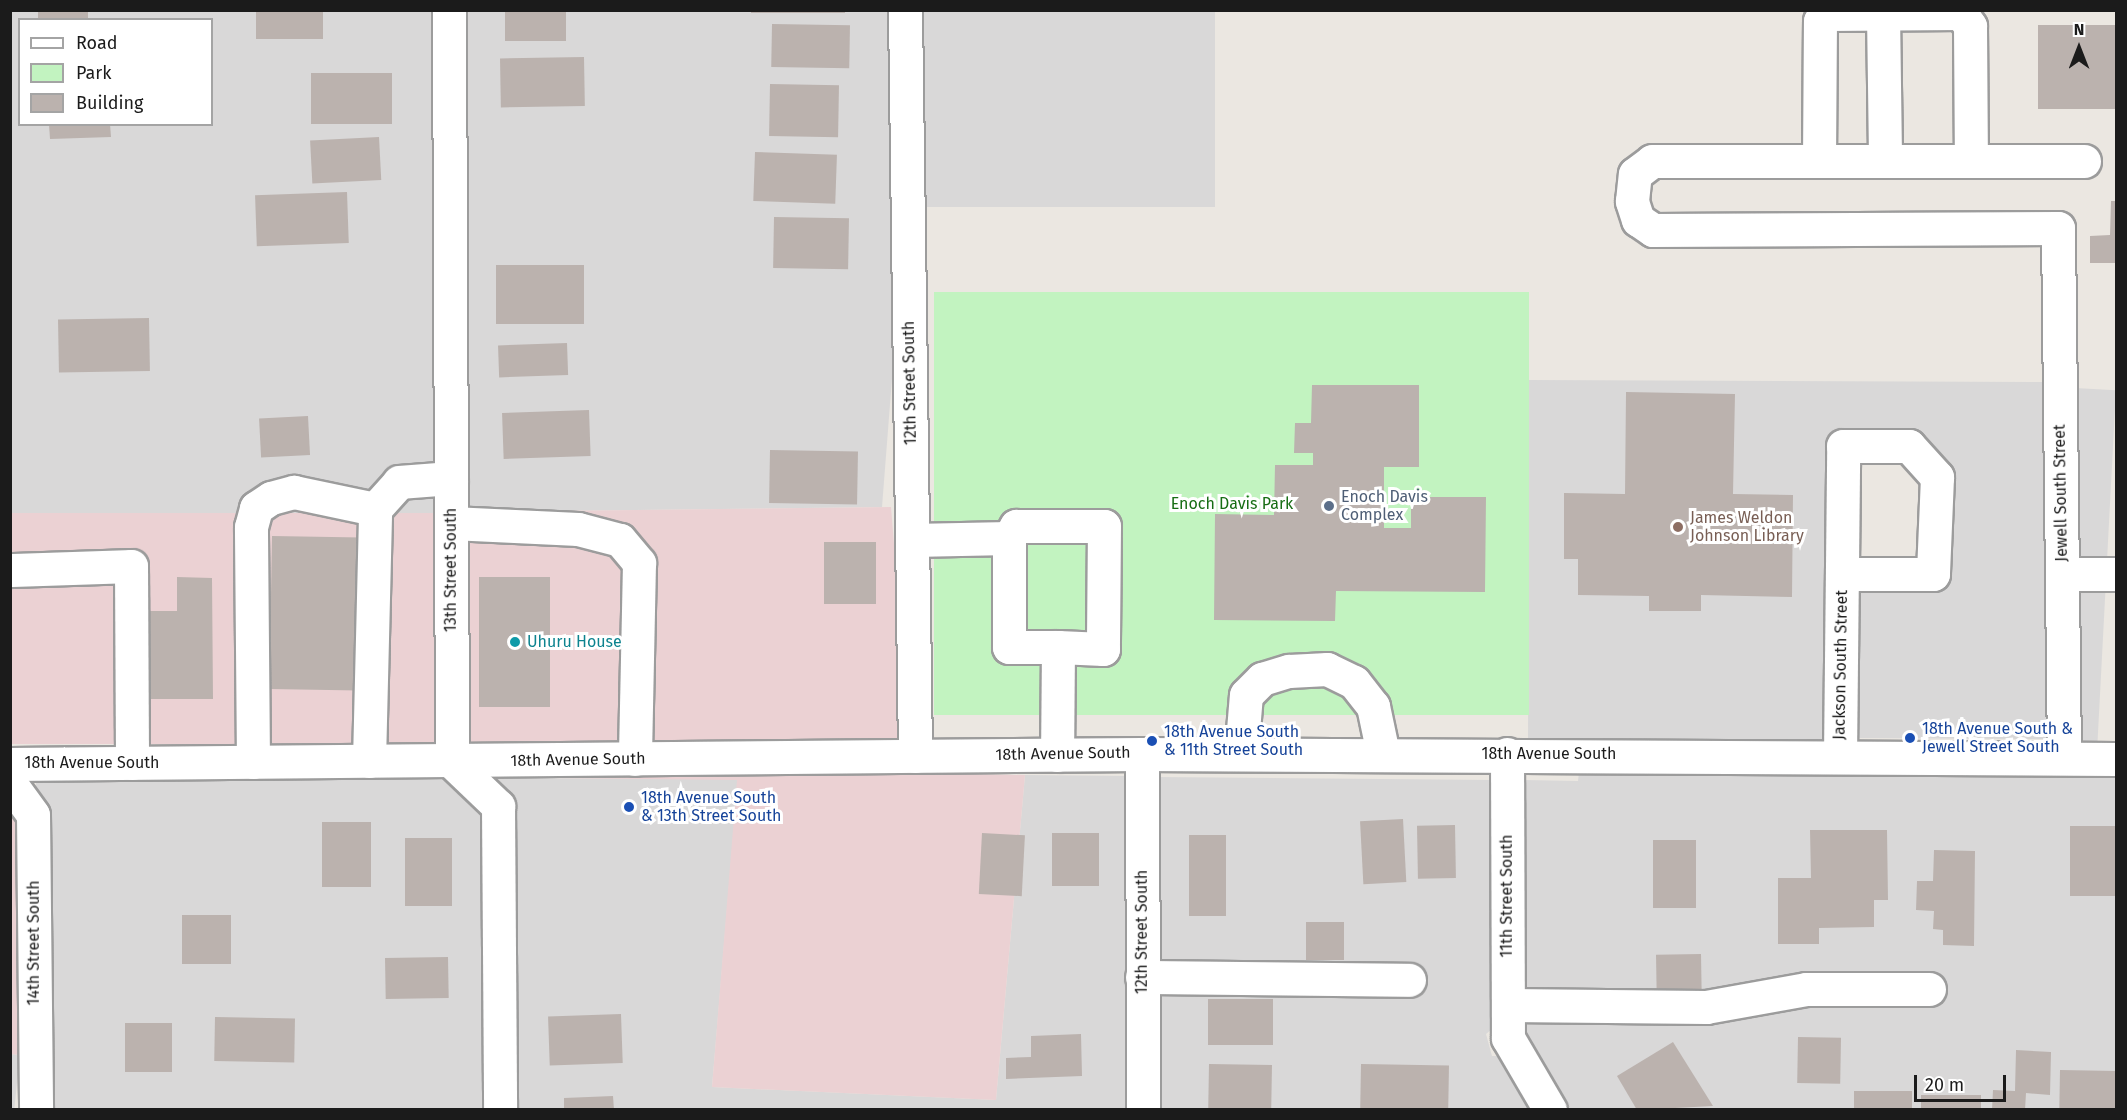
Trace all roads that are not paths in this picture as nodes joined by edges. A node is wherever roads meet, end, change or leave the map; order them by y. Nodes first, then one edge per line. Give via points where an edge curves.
1 (450, 10) edge
2 (905, 10) edge
3 (1883, 14) junction
4 (1819, 161) junction
5 (1885, 161) junction
6 (1971, 161) junction
7 (2084, 161) dead end
8 (451, 478) junction
9 (375, 509) junction
10 (451, 523) junction
11 (1009, 538) junction
12 (912, 540) junction
13 (10, 570) edge
14 (1842, 573) junction
15 (2062, 574) junction
16 (2116, 574) edge
17 (1058, 648) junction
18 (1142, 754) junction
19 (1241, 754) junction
20 (1383, 754) junction
21 (1507, 754) junction
22 (1057, 755) junction
23 (915, 756) junction
24 (1840, 756) junction
25 (2064, 758) junction
26 (635, 759) junction
27 (2116, 759) edge
28 (369, 761) junction
29 (253, 762) junction
30 (452, 762) junction
31 (132, 763) junction
32 (10, 764) edge
33 (10, 783) edge
34 (22, 835) edge
35 (22, 916) edge
36 (1142, 977) junction
37 (1409, 980) dead end
38 (1929, 989) dead end
39 (1508, 1005) junction
40 (36, 1110) edge
41 (500, 1110) edge
42 (1143, 1110) edge
43 (1550, 1110) edge

1 - 8 street, 13th Street South
2 - 12 street, 12th Street South
3 - 4 street via 1827,14 1821,21
3 - 5 street
3 - 6 street via 1962,13 1967,19
4 - 5 street
4 - 15 street, Jewell South Street via 1652,161 1635,174 1632,201 1638,220 1653,230 2058,228
5 - 6 street
6 - 7 street
8 - 9 street via 399,482
8 - 10 street, 13th Street South
9 - 28 street
9 - 29 street via 294,492 271,498 256,508 250,527
10 - 26 street via 578,529 620,540 639,563
10 - 30 street, 13th Street South
11 - 12 street
11 - 17 street via 1009,647
11 - 17 street via 1016,526 1104,526 1103,648
12 - 23 street, 12th Street South
13 - 31 street via 131,567
14 - 14 street, Jackson South Street via 1843,446 1909,446 1937,477 1933,574
14 - 24 street, Jackson South Street
15 - 16 street
15 - 25 street, Jewell South Street
17 - 22 street
18 - 19 street, 18th Avenue South
18 - 22 street, 18th Avenue South
18 - 36 street, 12th Street South
19 - 20 street, 18th Avenue South
19 - 20 street via 1246,695 1262,679 1289,671 1327,669 1354,682 1373,706
20 - 21 street, 18th Avenue South
21 - 24 street, 18th Avenue South
21 - 39 street, 11th Street South
22 - 23 street, 18th Avenue South
23 - 26 street, 18th Avenue South
24 - 25 street, 18th Avenue South
25 - 27 street, 18th Avenue South
26 - 30 street, 18th Avenue South
28 - 29 street, 18th Avenue South
28 - 30 street, 18th Avenue South
29 - 31 street, 18th Avenue South
30 - 41 street via 498,806
31 - 32 street, 18th Avenue South
33 - 34 street, 14th Street South via 33,814
34 - 35 street, 14th Street South
35 - 40 street, 14th Street South
36 - 37 street
36 - 42 street, 12th Street South
38 - 39 street via 1806,989 1706,1007
39 - 43 street, 11th Street South via 1508,1038

